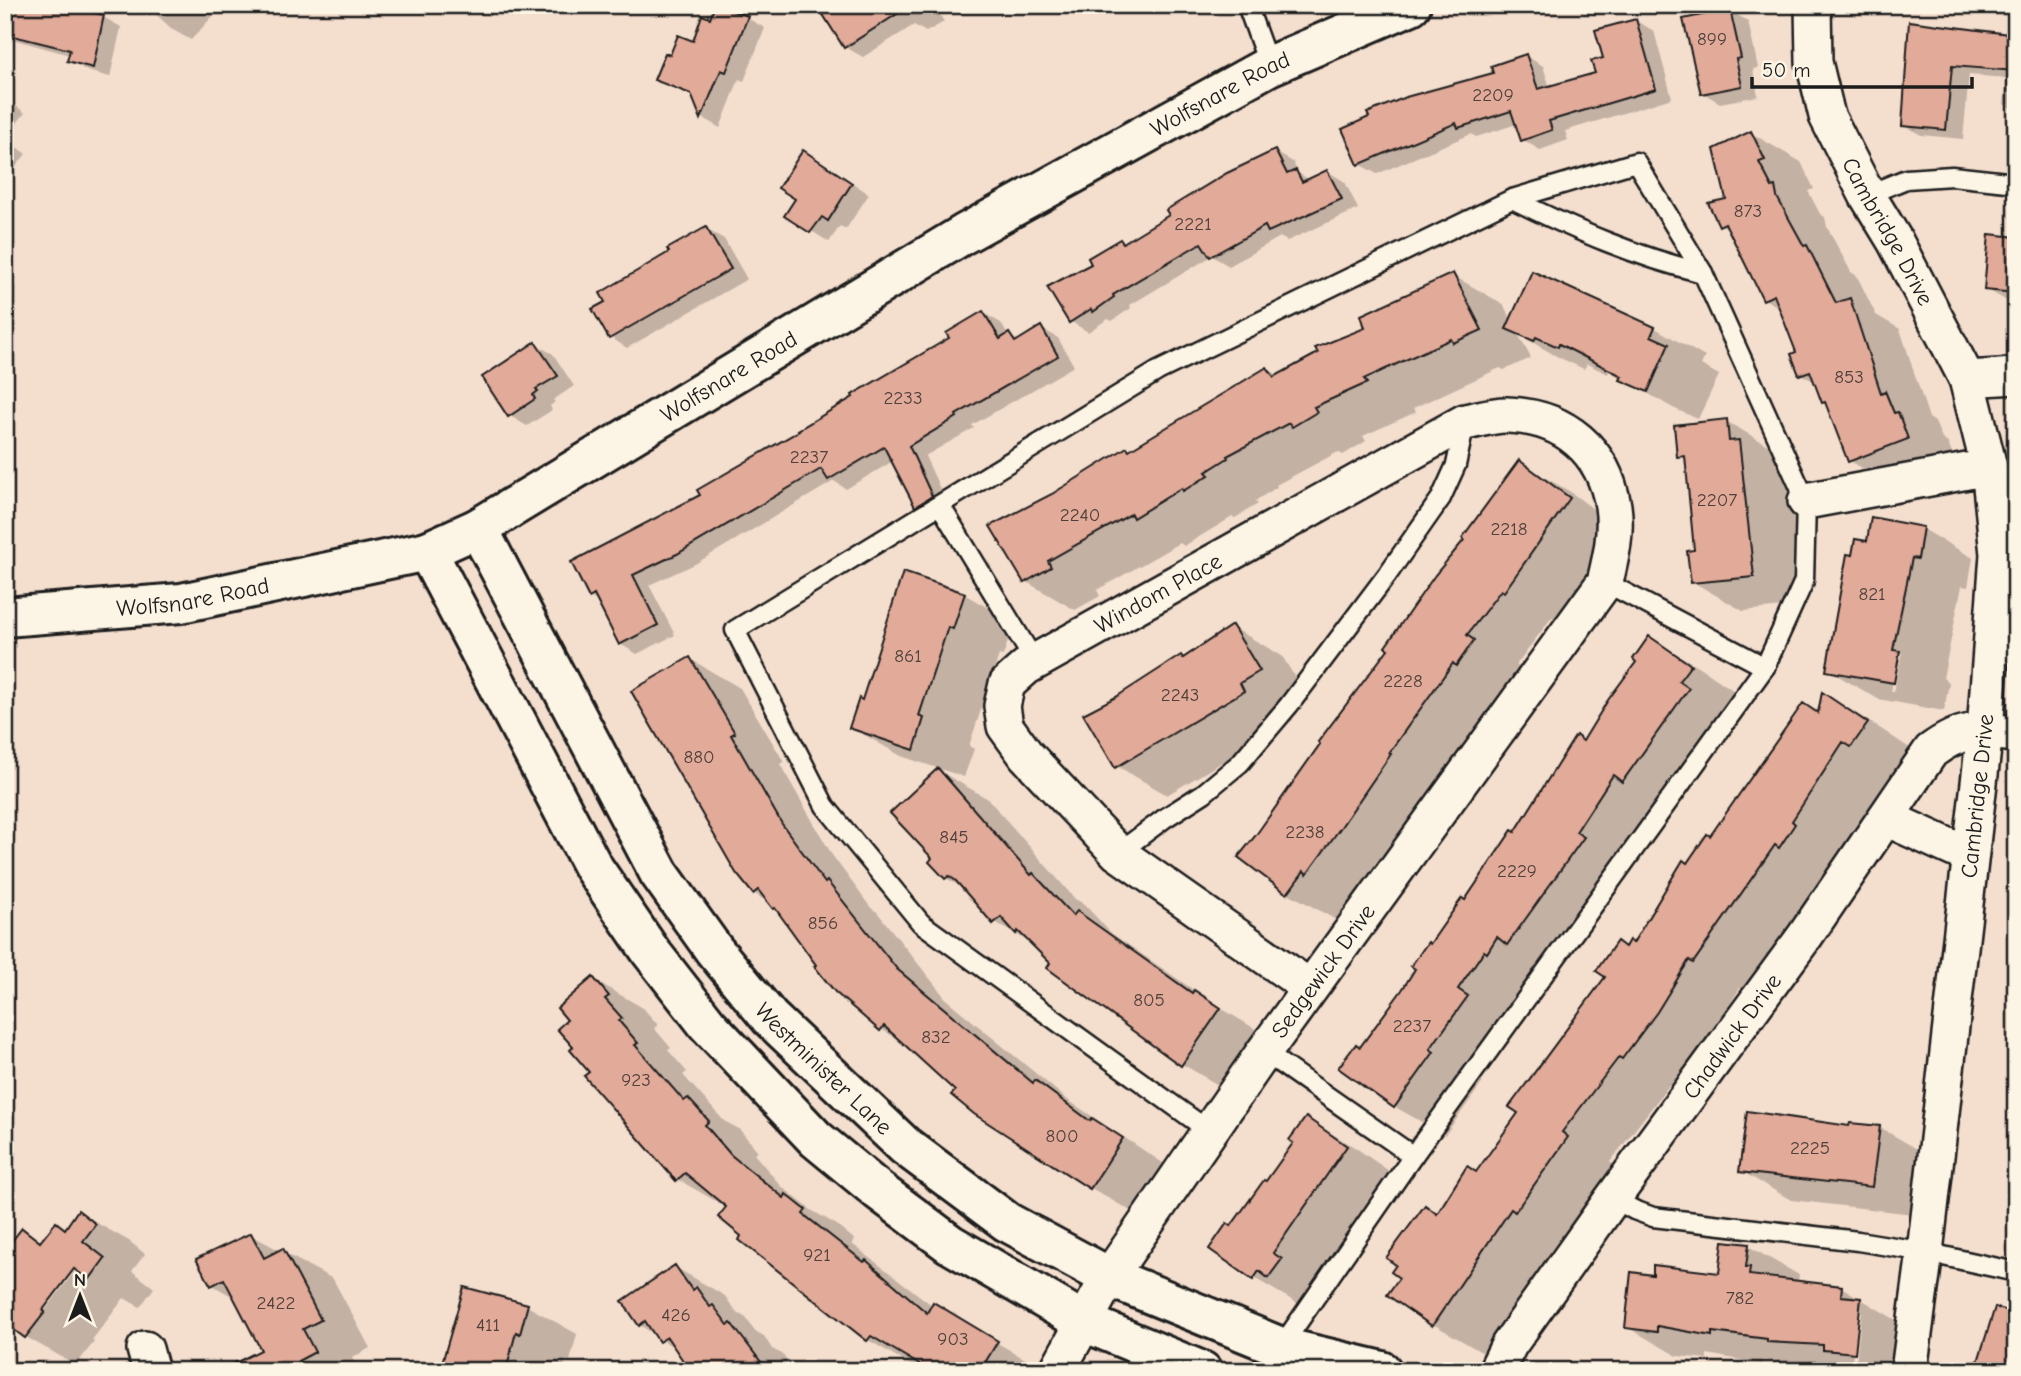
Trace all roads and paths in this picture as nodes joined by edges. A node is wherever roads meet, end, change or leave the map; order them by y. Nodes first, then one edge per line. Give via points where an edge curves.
1 (1247, 5) edge
2 (1411, 5) edge
3 (1813, 5) edge
4 (1269, 66) junction
5 (2016, 183) edge
6 (1867, 195) junction
7 (1512, 199) junction
8 (1703, 273) junction
9 (2016, 376) edge
10 (1967, 379) junction
11 (1465, 422) junction
12 (1989, 467) junction
13 (1806, 501) junction
14 (940, 505) junction
15 (478, 528) junction
16 (427, 551) junction
17 (2007, 555) edge
18 (1605, 582) junction
19 (5, 617) edge
20 (1035, 662) junction
21 (1765, 667) junction
22 (2000, 732) edge
23 (1886, 818) junction
24 (1118, 853) junction
25 (1970, 856) junction
26 (1309, 987) junction
27 (1264, 1052) junction
28 (1209, 1131) junction
29 (1413, 1156) junction
30 (1612, 1198) junction
31 (1925, 1252) junction
32 (2016, 1272) edge
33 (1110, 1277) junction
34 (1084, 1322) junction
35 (1281, 1347) junction
36 (1057, 1371) edge
37 (1202, 1371) edge
38 (1382, 1371) edge
39 (1496, 1371) edge
40 (1909, 1371) edge

1 - 4 lane
2 - 4 street, Wolfsnare Road
3 - 6 street, Cambridge Drive via 1814,62 1827,116
4 - 15 street, Wolfsnare Road via 964,234
5 - 6 lane via 1952,176 1906,179
6 - 10 street, Cambridge Drive
7 - 8 lane via 1584,234 1658,262
7 - 8 lane via 1636,162
7 - 14 lane via 1158,372
8 - 13 lane
9 - 10 street
10 - 12 street, Cambridge Drive
11 - 18 street, Windom Place via 1506,414 1546,421 1574,435 1589,452 1605,479 1613,507 1613,548
11 - 20 street, Windom Place
11 - 24 lane via 1456,465 1441,498 1289,705 1240,763
12 - 13 street
12 - 17 street, Cambridge Drive
13 - 21 lane via 1804,581
14 - 20 lane
14 - 28 lane via 735,630 825,806 921,923
15 - 16 street, Wolfsnare Road
15 - 33 street, Westminister Lane via 659,873 770,1018 905,1146 1007,1222
16 - 19 street, Wolfsnare Road via 181,603
16 - 34 street via 593,867 708,1025 816,1139 879,1191 950,1244
17 - 22 street, Cambridge Drive
18 - 21 lane
18 - 26 street, Sedgewick Drive
20 - 24 street, Windom Place via 1007,684 1002,706 1005,726
21 - 29 lane
22 - 23 street, Chadwick Drive via 1967,732 1950,737 1931,751
22 - 25 street, Cambridge Drive
23 - 25 street
23 - 30 street, Chadwick Drive
24 - 26 street, Windom Place
25 - 31 street, Cambridge Drive
26 - 27 street, Sedgewick Drive
27 - 28 street, Sedgewick Drive
27 - 29 lane
28 - 33 street, Sedgewick Drive
29 - 35 lane
30 - 31 lane via 1653,1217
30 - 39 street, Chadwick Drive via 1509,1345
31 - 32 lane
31 - 40 street, Cambridge Drive
33 - 34 street, Sedgewick Drive
33 - 35 street, Westminister Lane
34 - 36 street, Sedgewick Drive
34 - 37 street
35 - 38 street, Westminister Lane

